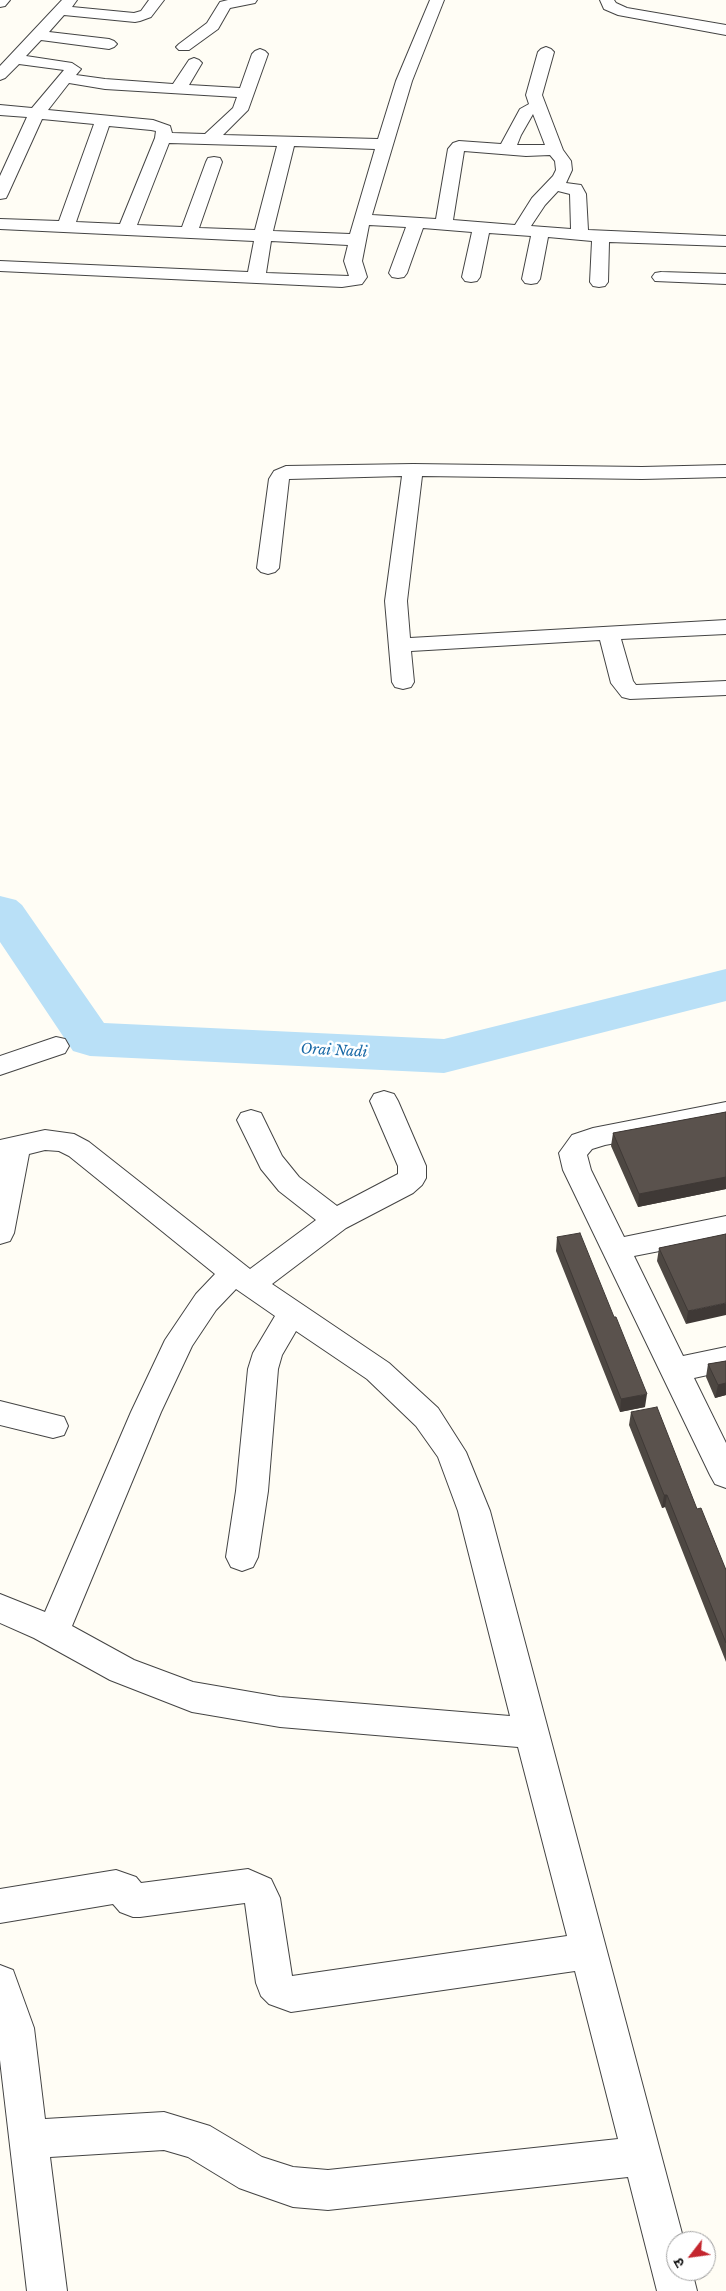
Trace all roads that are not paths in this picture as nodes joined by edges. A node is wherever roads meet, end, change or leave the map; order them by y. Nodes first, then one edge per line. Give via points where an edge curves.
1 (3, 0) edge
2 (157, 0) edge
3 (250, 0) edge
4 (437, 0) edge
5 (607, 0) edge
6 (0, 3) edge
7 (66, 5) edge
8 (726, 30) edge
9 (38, 35) junction
10 (109, 44) dead end
11 (184, 47) dead end
12 (546, 52) dead end
13 (260, 54) dead end
14 (15, 59) junction
15 (194, 63) dead end
16 (0, 76) edge
17 (65, 78) junction
18 (178, 89) junction
19 (246, 93) junction
20 (537, 106) junction
21 (0, 110) edge
22 (36, 113) junction
23 (103, 120) junction
24 (163, 138) junction
25 (209, 140) junction
26 (287, 142) junction
27 (385, 144) junction
28 (507, 150) junction
29 (555, 150) junction
30 (214, 162) dead end
31 (556, 186) junction
32 (0, 194) edge
33 (362, 219) junction
34 (416, 223) junction
35 (0, 224) edge
36 (444, 225) junction
37 (66, 226) junction
38 (482, 228) junction
39 (127, 229) junction
40 (520, 230) junction
41 (189, 232) junction
42 (540, 232) junction
43 (580, 234) junction
44 (263, 236) junction
45 (601, 236) junction
46 (358, 240) junction
47 (726, 241) edge
48 (0, 266) edge
49 (398, 273) dead end
50 (471, 277) dead end
51 (661, 277) dead end
52 (256, 279) junction
53 (531, 279) dead end
54 (726, 279) edge
55 (600, 282) dead end
56 (412, 470) junction
57 (726, 471) edge
58 (268, 568) dead end
59 (726, 627) edge
60 (609, 634) junction
61 (399, 645) junction
62 (403, 682) dead end
63 (726, 688) edge
64 (56, 1046) dead end
65 (0, 1066) edge
66 (384, 1101) dead end
67 (726, 1112) edge
68 (251, 1120) dead end
69 (8, 1148) edge
70 (336, 1220) junction
71 (726, 1227) edge
72 (0, 1233) edge
73 (616, 1249) junction
74 (242, 1278) junction
75 (292, 1312) junction
76 (726, 1360) edge
77 (675, 1370) junction
78 (0, 1413) edge
79 (53, 1426) dead end
80 (726, 1475) edge
81 (242, 1557) dead end
82 (0, 1608) edge
83 (53, 1632) junction
84 (530, 1733) junction
85 (0, 1906) edge
86 (588, 1951) junction
87 (0, 1983) edge
88 (12, 2096) edge
89 (29, 2139) junction
90 (642, 2156) junction
91 (47, 2291) edge
92 (677, 2291) edge

1 - 6 street
2 - 7 street via 146,14 135,18
3 - 11 street via 225,5 213,26
4 - 27 street via 404,81
5 - 8 street via 609,6 623,12
7 - 9 street
9 - 10 street
9 - 14 street
12 - 20 street via 534,89
13 - 19 street
14 - 16 street
14 - 17 street via 71,67
15 - 18 street
17 - 18 street
17 - 22 street
18 - 19 street
19 - 25 street via 235,117
20 - 28 street via 526,112
20 - 29 street
21 - 22 street
22 - 23 street
22 - 32 street
23 - 24 street via 160,127 165,132
23 - 37 street
24 - 25 street
24 - 39 street
25 - 26 street
26 - 27 street
26 - 44 street
27 - 33 street
28 - 29 street
28 - 36 street via 463,146 456,149
29 - 31 street via 563,161 564,170
30 - 41 street
31 - 40 street via 538,202
31 - 43 street via 575,189 578,194
33 - 34 street
33 - 46 street
34 - 36 street
34 - 49 street
35 - 37 street
36 - 38 street
37 - 39 street
38 - 40 street
38 - 50 street
39 - 41 street
40 - 42 street
41 - 44 street
42 - 43 street
42 - 53 street
43 - 45 street
44 - 46 street
44 - 52 street
45 - 47 street
45 - 55 street
46 - 52 street via 353,260 358,277 350,282
48 - 52 street
51 - 54 street
56 - 57 street
56 - 58 street via 299,471 280,475
56 - 61 street via 396,601
59 - 60 street
60 - 61 street
60 - 63 street via 622,683 630,692
61 - 62 street
64 - 65 street
66 - 70 street via 412,1166 412,1178 403,1186
67 - 73 street via 603,1135 582,1142 573,1154 578,1170
68 - 70 street via 271,1162 289,1184
69 - 72 street
69 - 74 street via 45,1140 64,1141 79,1149
70 - 74 street
71 - 73 street
73 - 77 street
74 - 75 street
74 - 83 street via 206,1302 180,1340
75 - 81 street via 268,1353 263,1369 252,1491
75 - 84 street via 378,1371 427,1417 451,1452 474,1511
76 - 77 street
77 - 80 street
78 - 79 street
82 - 83 street
83 - 84 street via 122,1670 192,1696 280,1712
84 - 86 street
85 - 86 street via 116,1887 133,1900 140,1900 248,1886 258,1891 262,1898 274,1983 291,1994
86 - 90 street
87 - 88 street via 15,2028
88 - 89 street
89 - 90 street via 164,2131 196,2140 253,2174 293,2187 328,2190
89 - 91 street
90 - 92 street

